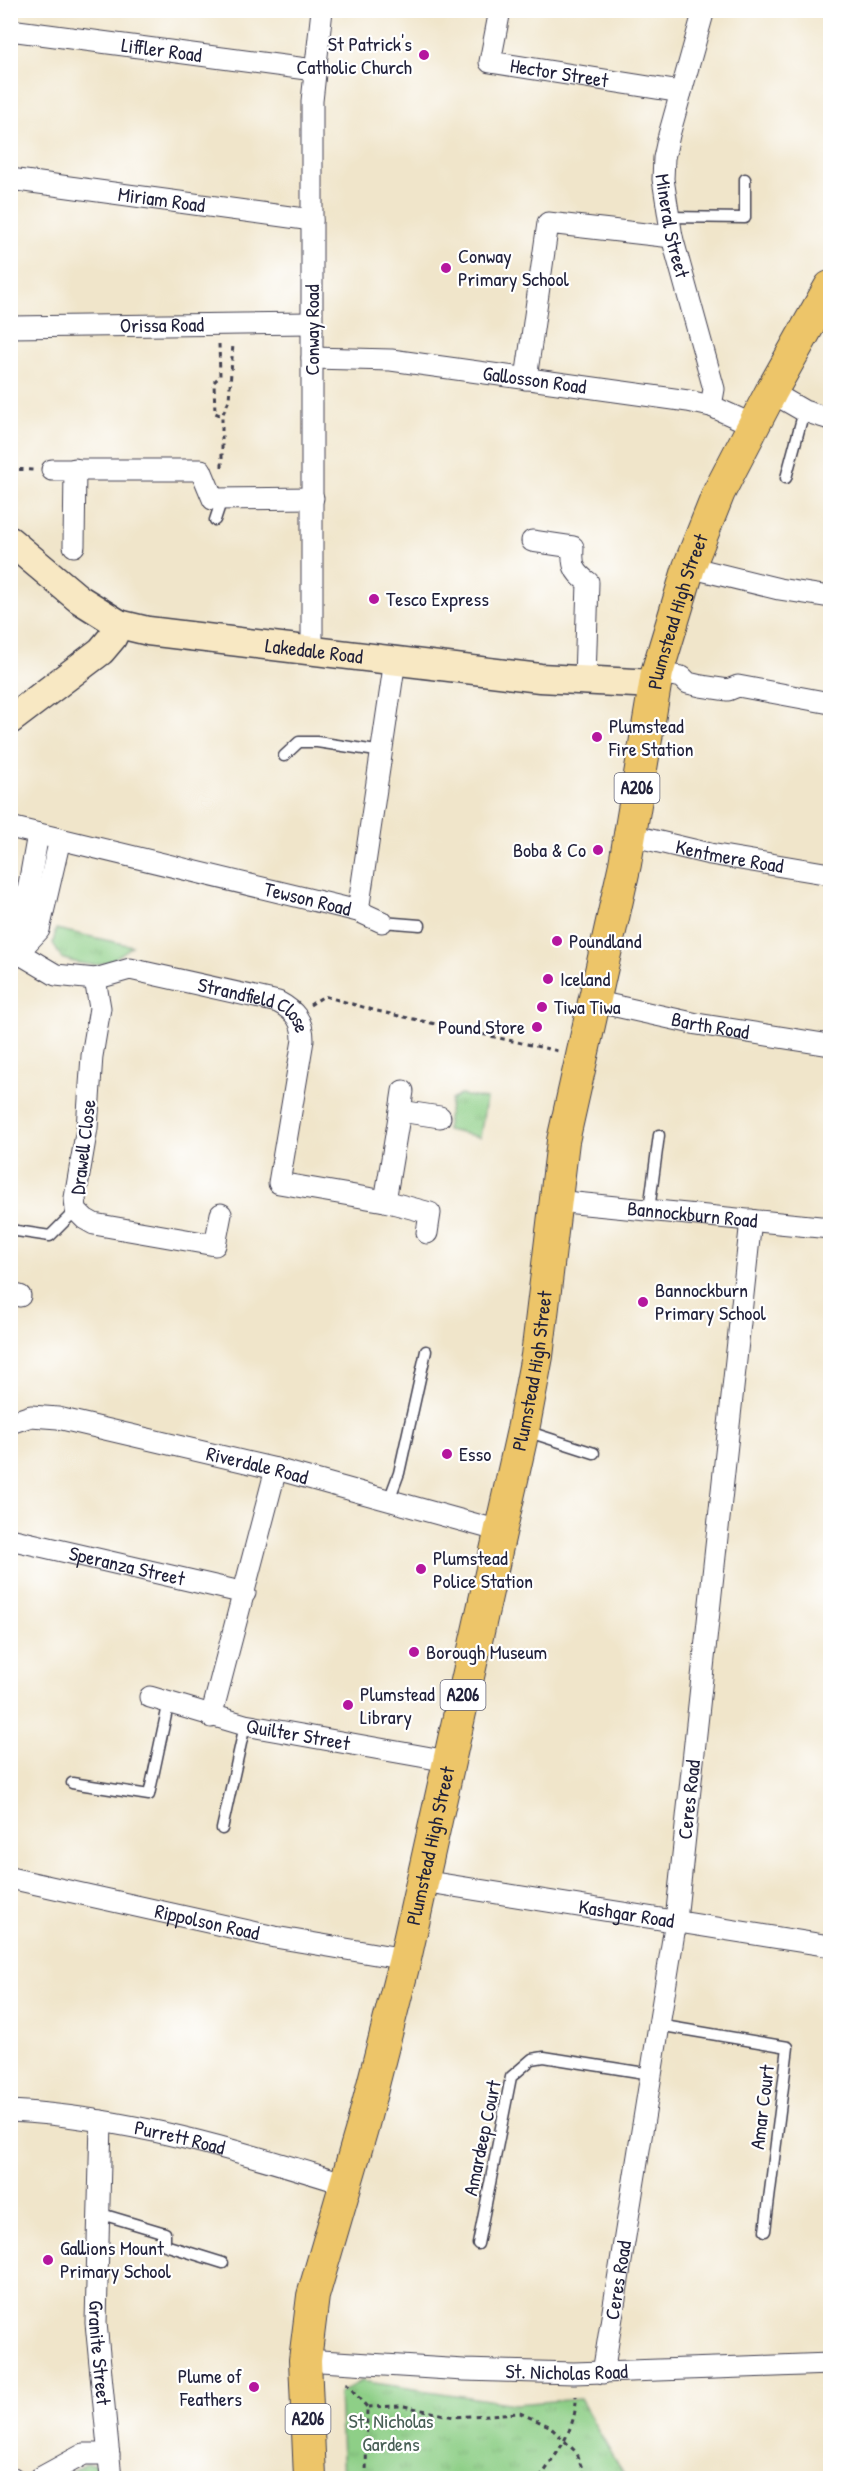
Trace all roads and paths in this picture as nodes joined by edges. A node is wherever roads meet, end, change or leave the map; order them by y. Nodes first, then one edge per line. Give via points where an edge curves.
1 (322, 10) edge
2 (500, 10) edge
3 (704, 10) edge
4 (10, 30) edge
5 (314, 70) junction
6 (681, 92) junction
7 (10, 179) edge
8 (745, 179) dead end
9 (312, 220) junction
10 (670, 227) junction
11 (831, 287) edge
12 (312, 322) junction
13 (226, 324) junction
14 (10, 327) edge
15 (312, 358) junction
16 (526, 379) junction
17 (771, 392) junction
18 (711, 406) junction
19 (804, 411) junction
20 (222, 416) junction
21 (831, 419) edge
22 (753, 424) junction
23 (75, 469) junction
24 (52, 470) dead end
25 (786, 478) dead end
26 (313, 498) junction
27 (222, 499) junction
28 (215, 520) dead end
29 (10, 541) edge
30 (532, 541) dead end
31 (74, 546) dead end
32 (690, 567) junction
33 (831, 597) edge
34 (119, 624) junction
35 (312, 649) junction
36 (395, 660) junction
37 (656, 678) junction
38 (585, 679) junction
39 (831, 703) edge
40 (10, 720) edge
41 (383, 752) junction
42 (284, 756) dead end
43 (10, 827) edge
44 (38, 834) junction
45 (630, 835) junction
46 (60, 839) junction
47 (831, 874) edge
48 (358, 911) junction
49 (382, 922) joint
50 (420, 925) dead end
51 (13, 955) edge
52 (95, 979) junction
53 (593, 1001) junction
54 (296, 1015) junction
55 (831, 1046) edge
56 (580, 1056) junction
57 (440, 1117) dead end
58 (659, 1134) dead end
59 (385, 1201) junction
60 (555, 1201) junction
61 (76, 1210) junction
62 (650, 1210) junction
63 (221, 1214) dead end
64 (751, 1220) junction
65 (831, 1228) edge
66 (10, 1230) edge
67 (427, 1233) dead end
68 (426, 1351) dead end
69 (10, 1423) edge
70 (523, 1430) junction
71 (594, 1453) dead end
72 (276, 1469) junction
73 (389, 1500) junction
74 (500, 1531) junction
75 (10, 1539) edge
76 (245, 1593) junction
77 (160, 1699) joint
78 (211, 1717) junction
79 (245, 1725) junction
80 (448, 1761) junction
81 (72, 1782) dead end
82 (222, 1829) dead end
83 (10, 1878) edge
84 (423, 1881) junction
85 (676, 1920) junction
86 (831, 1946) edge
87 (405, 1959) junction
88 (658, 2025) junction
89 (651, 2074) junction
90 (10, 2111) edge
91 (100, 2121) junction
92 (346, 2184) junction
93 (98, 2213) junction
94 (765, 2230) dead end
95 (478, 2244) dead end
96 (223, 2263) dead end
97 (305, 2360) junction
98 (831, 2364) edge
99 (603, 2373) junction
100 (344, 2382) dead end
101 (576, 2396) dead end
102 (367, 2407) junction
103 (565, 2443) junction
104 (109, 2454) junction
105 (40, 2478) edge
106 (111, 2478) edge
107 (310, 2478) edge
108 (366, 2478) edge
109 (540, 2478) edge
110 (586, 2478) edge

1 - 5 street, Conway Road
2 - 6 street, Hector Street via 490,62
3 - 6 street, Mineral Street
4 - 5 street, Liffler Road
5 - 9 street, Conway Road
6 - 10 street, Mineral Street via 664,158
7 - 9 street, Miriam Road
8 - 10 lane via 745,218
9 - 12 street, Conway Road
10 - 16 street via 548,223
10 - 18 street, Mineral Street via 714,388
11 - 17 main road, Plumstead High Street / A206
12 - 13 street, Orissa Road
12 - 15 street, Conway Road
13 - 14 street, Orissa Road
13 - 20 path via 234,369 229,376 229,400
13 - 20 path via 220,376 214,382 215,413
15 - 16 street, Gallosson Road via 391,360
15 - 26 street, Conway Road
16 - 18 street, Gallosson Road
17 - 19 street
17 - 22 main road, Plumstead High Street / A206
18 - 22 street, Gallosson Road
19 - 21 street
19 - 25 lane
20 - 27 path
22 - 32 main road, Plumstead High Street / A206 via 709,513
23 - 24 street
23 - 27 street via 201,470 213,499
23 - 31 street
26 - 27 street
26 - 35 street, Conway Road
27 - 28 lane
29 - 34 street, Lakedale Road via 79,599
30 - 38 street via 573,547 572,564 577,575 588,582
32 - 33 street
32 - 37 main road, Plumstead High Street / A206
34 - 35 street, Lakedale Road via 148,631
34 - 40 street via 101,651
35 - 36 street, Lakedale Road
36 - 38 street, Lakedale Road via 540,678
36 - 41 street, Tewson Road
37 - 38 street, Lakedale Road
37 - 39 street via 682,677 701,686 728,690 738,686
37 - 45 main road, Plumstead High Street / A206
41 - 42 lane via 298,742
41 - 48 street, Tewson Road
43 - 44 street, Tewson Road
44 - 46 street, Tewson Road
44 - 51 street
45 - 47 street, Kentmere Road via 710,854
45 - 53 main road, Plumstead High Street / A206
46 - 48 street, Tewson Road
46 - 51 street via 39,930
48 - 49 street
49 - 50 lane
51 - 52 street, Strandfield Close via 56,975
52 - 54 street, Strandfield Close via 130,969 278,1002
52 - 61 street, Drawell Close via 100,1008
53 - 55 street, Barth Road via 697,1024
53 - 56 main road, Plumstead High Street / A206
54 - 56 path via 324,996
54 - 59 street, Strandfield Close via 303,1027 303,1040 279,1183
56 - 60 main road, Plumstead High Street / A206
57 - 59 street via 402,1101
58 - 62 lane
59 - 67 street, Strandfield Close via 430,1213
60 - 62 street, Bannockburn Road
60 - 70 main road, Plumstead High Street / A206 via 537,1356
61 - 63 street, Drawell Close via 94,1224 215,1245
61 - 66 lane via 50,1236
62 - 64 street, Bannockburn Road
64 - 65 street, Bannockburn Road
64 - 85 street, Ceres Road
68 - 73 lane via 399,1473
69 - 72 street, Riverdale Road via 31,1416 58,1418
70 - 71 lane
70 - 74 main road, Plumstead High Street / A206
72 - 73 street, Riverdale Road
72 - 76 street
73 - 74 street, Riverdale Road
74 - 80 main road, Plumstead High Street / A206
75 - 76 street, Speranza Street
76 - 78 street
77 - 78 street, Quilter Street
77 - 81 lane via 149,1795
78 - 79 street, Quilter Street
79 - 80 street, Quilter Street
79 - 82 lane
80 - 84 main road, Plumstead High Street / A206
83 - 87 street, Rippolson Road via 275,1937
84 - 85 street, Kashgar Road
84 - 87 main road, Plumstead High Street / A206
85 - 86 street, Kashgar Road
85 - 88 street, Ceres Road
87 - 92 main road, Plumstead High Street / A206
88 - 89 street, Ceres Road
88 - 94 lane, Amar Court via 788,2047
89 - 95 lane, Amardeep Court via 544,2057 532,2059 511,2077
89 - 99 street, Ceres Road
90 - 91 street, Purrett Road
91 - 92 street, Purrett Road via 211,2144
91 - 93 street, Granite Street
92 - 97 main road, Plumstead High Street / A206 via 313,2296
93 - 96 lane via 165,2233 165,2245
93 - 104 street, Granite Street via 96,2322
97 - 99 street, St. Nicholas Road via 464,2370
97 - 107 main road, Plumstead High Street / A206
98 - 99 street, St. Nicholas Road
100 - 102 path
101 - 103 path
102 - 103 path via 404,2406 454,2417 520,2414 549,2426
102 - 108 path
103 - 109 path
103 - 110 path via 575,2451
104 - 105 street via 84,2454
104 - 106 street, Granite Street

